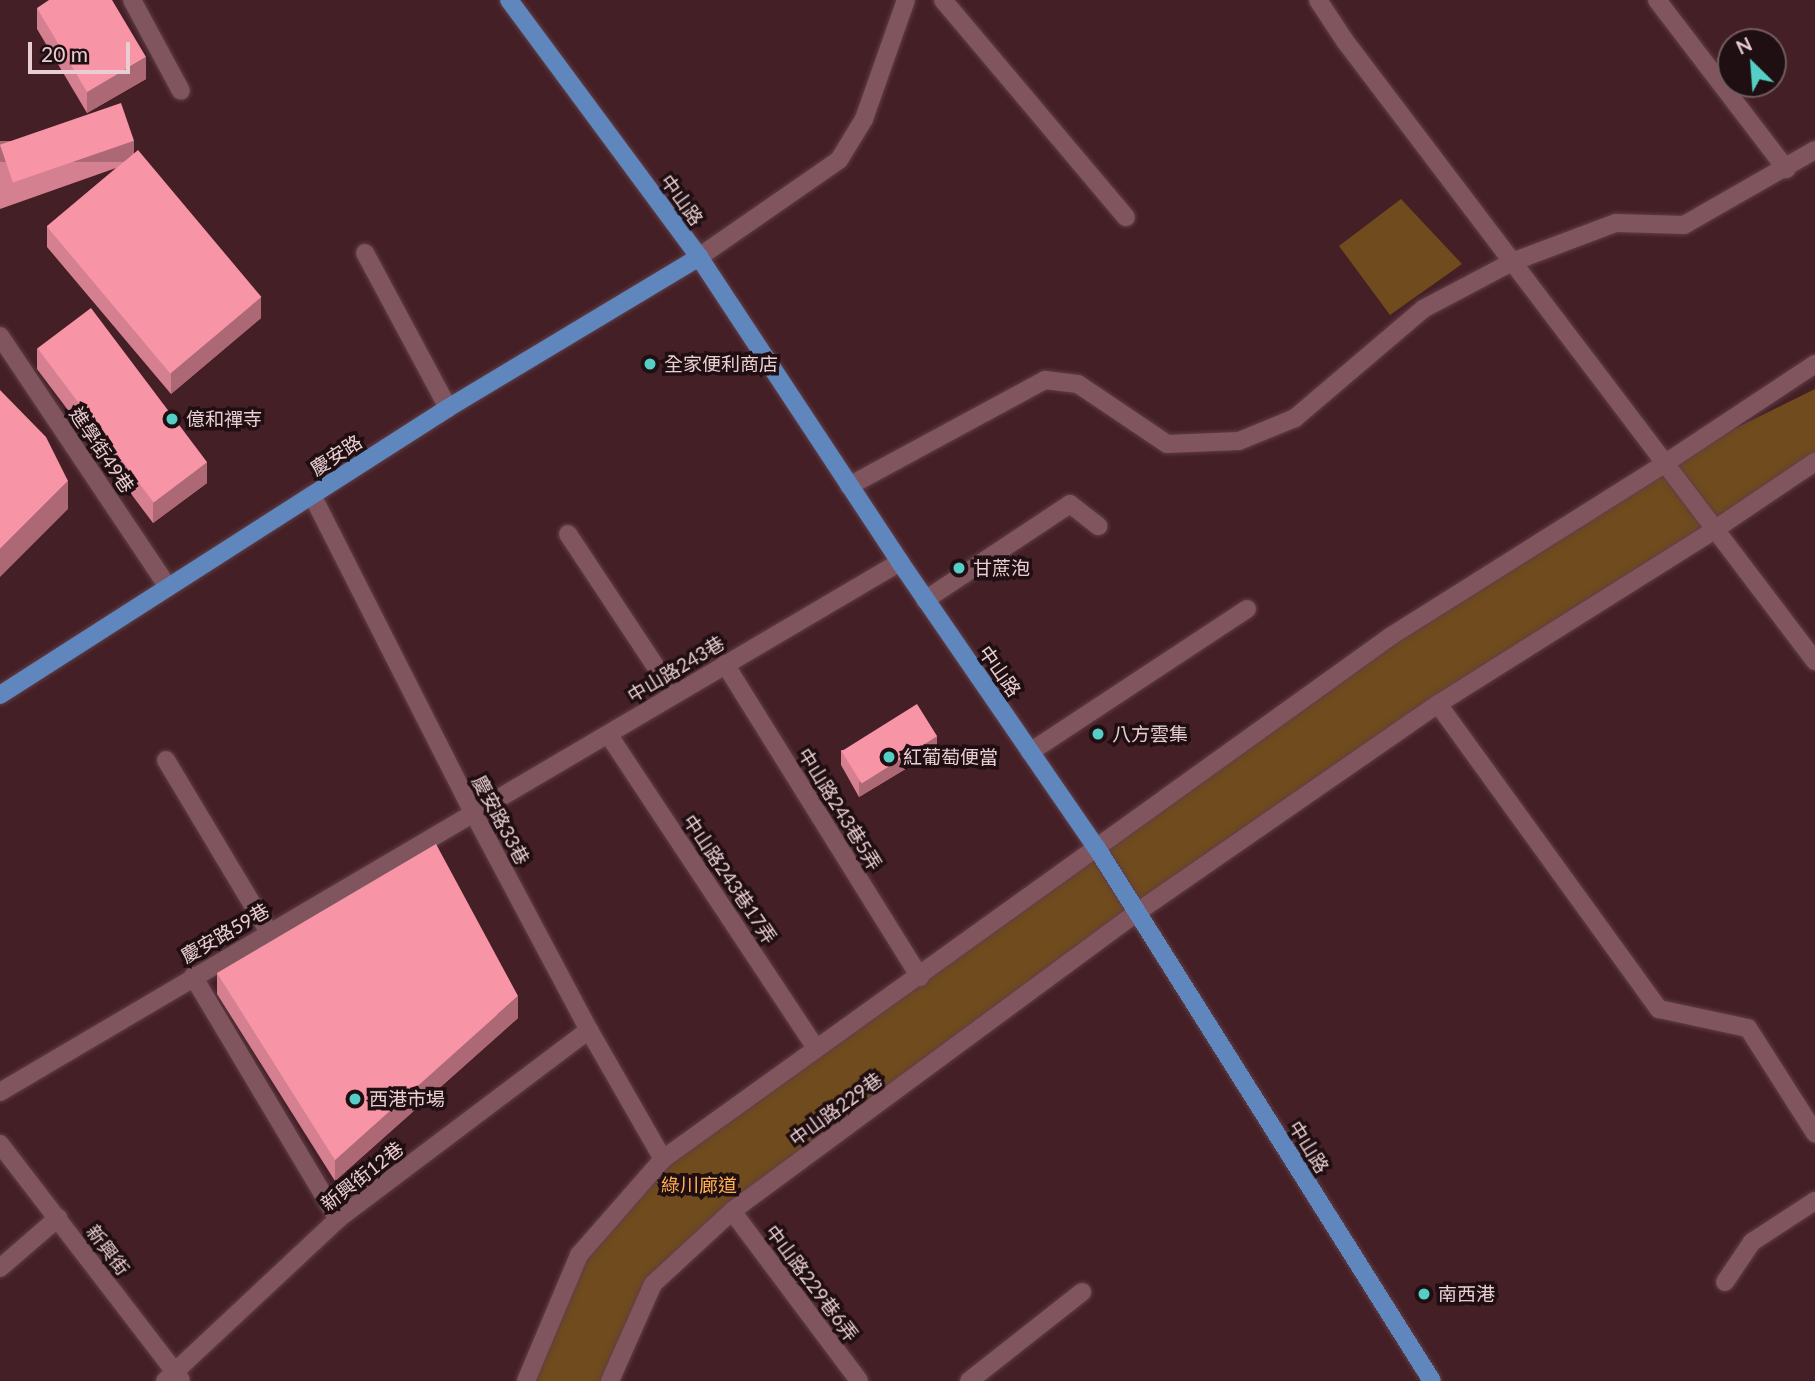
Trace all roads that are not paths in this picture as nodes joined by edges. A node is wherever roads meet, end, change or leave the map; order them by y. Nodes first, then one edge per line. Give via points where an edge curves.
1 (132, 0) edge
2 (509, 0) edge
3 (905, 0) edge
4 (943, 0) edge
5 (1318, 0) edge
6 (1657, 0) edge
7 (181, 91) dead end
8 (1815, 150) edge
9 (1786, 169) junction
10 (1126, 217) dead end
11 (365, 253) dead end
12 (699, 257) junction
13 (1512, 262) junction
14 (0, 336) edge
15 (1815, 364) edge
16 (448, 408) junction
17 (1815, 462) edge
18 (1667, 463) junction
19 (849, 486) junction
20 (312, 495) junction
21 (1098, 526) dead end
22 (1714, 530) junction
23 (568, 534) dead end
24 (900, 562) junction
25 (168, 587) junction
26 (925, 600) junction
27 (1247, 609) dead end
28 (1815, 661) edge
29 (725, 664) junction
30 (674, 694) junction
31 (0, 695) edge
32 (1438, 704) junction
33 (608, 734) junction
34 (1030, 752) junction
35 (166, 760) dead end
36 (474, 814) junction
37 (1098, 850) junction
38 (1136, 913) junction
39 (269, 932) junction
40 (193, 976) junction
41 (920, 977) junction
42 (589, 1030) junction
43 (816, 1048) junction
44 (0, 1093) edge
45 (1815, 1133) edge
46 (0, 1144) edge
47 (663, 1160) junction
48 (1815, 1201) edge
49 (732, 1211) junction
50 (58, 1219) junction
51 (338, 1219) junction
52 (0, 1268) edge
53 (1725, 1282) dead end
54 (1082, 1292) dead end
55 (174, 1378) edge
56 (526, 1381) edge
57 (610, 1381) edge
58 (859, 1381) edge
59 (969, 1381) edge
60 (1432, 1381) edge

1 - 7 street
2 - 12 main road, 中山路
3 - 12 street via 864,119 839,160
4 - 10 street
5 - 13 street
6 - 9 street
8 - 9 street
9 - 13 street via 1684,225 1616,223
11 - 16 street
12 - 16 main road, 慶安路
12 - 19 main road, 中山路
13 - 18 street
13 - 19 street via 1423,309 1295,418 1239,441 1167,444 1078,384 1045,380
14 - 25 street, 進學街49巷
15 - 18 street
16 - 20 main road, 慶安路
17 - 22 street, 中山路229巷
18 - 22 street
18 - 37 street via 1391,636
19 - 24 main road, 中山路
20 - 25 main road, 慶安路
20 - 36 street, 慶安路33巷
21 - 26 street via 1070,504
22 - 28 street
22 - 32 street, 中山路229巷
23 - 30 street
24 - 26 main road, 中山路
24 - 29 street, 中山路243巷
25 - 31 main road, 慶安路
26 - 34 main road, 中山路
27 - 34 street
29 - 30 street, 中山路243巷
29 - 41 street, 中山路243巷5弄
30 - 33 street, 中山路243巷
32 - 38 street, 中山路229巷
32 - 45 street via 1660,1009 1748,1028
33 - 36 street, 中山路243巷
33 - 43 street, 中山路243巷17弄
34 - 37 main road, 中山路
35 - 39 street
36 - 39 street, 慶安路59巷
36 - 42 street, 慶安路33巷
37 - 38 main road, 中山路
37 - 41 street
38 - 49 street, 中山路229巷
38 - 60 main road, 中山路
39 - 40 street, 慶安路59巷
40 - 44 street, 慶安路59巷
40 - 51 street
41 - 43 street
42 - 47 street, 慶安路33巷
42 - 51 street, 新興街12巷
43 - 47 street
46 - 50 street, 新興街
47 - 56 street via 579,1255
48 - 53 street via 1752,1241
49 - 57 street, 中山路229巷 via 653,1284
49 - 58 street, 中山路229巷6弄
50 - 52 street
50 - 55 street, 新興街
51 - 55 street, 新興街12巷
54 - 59 street

